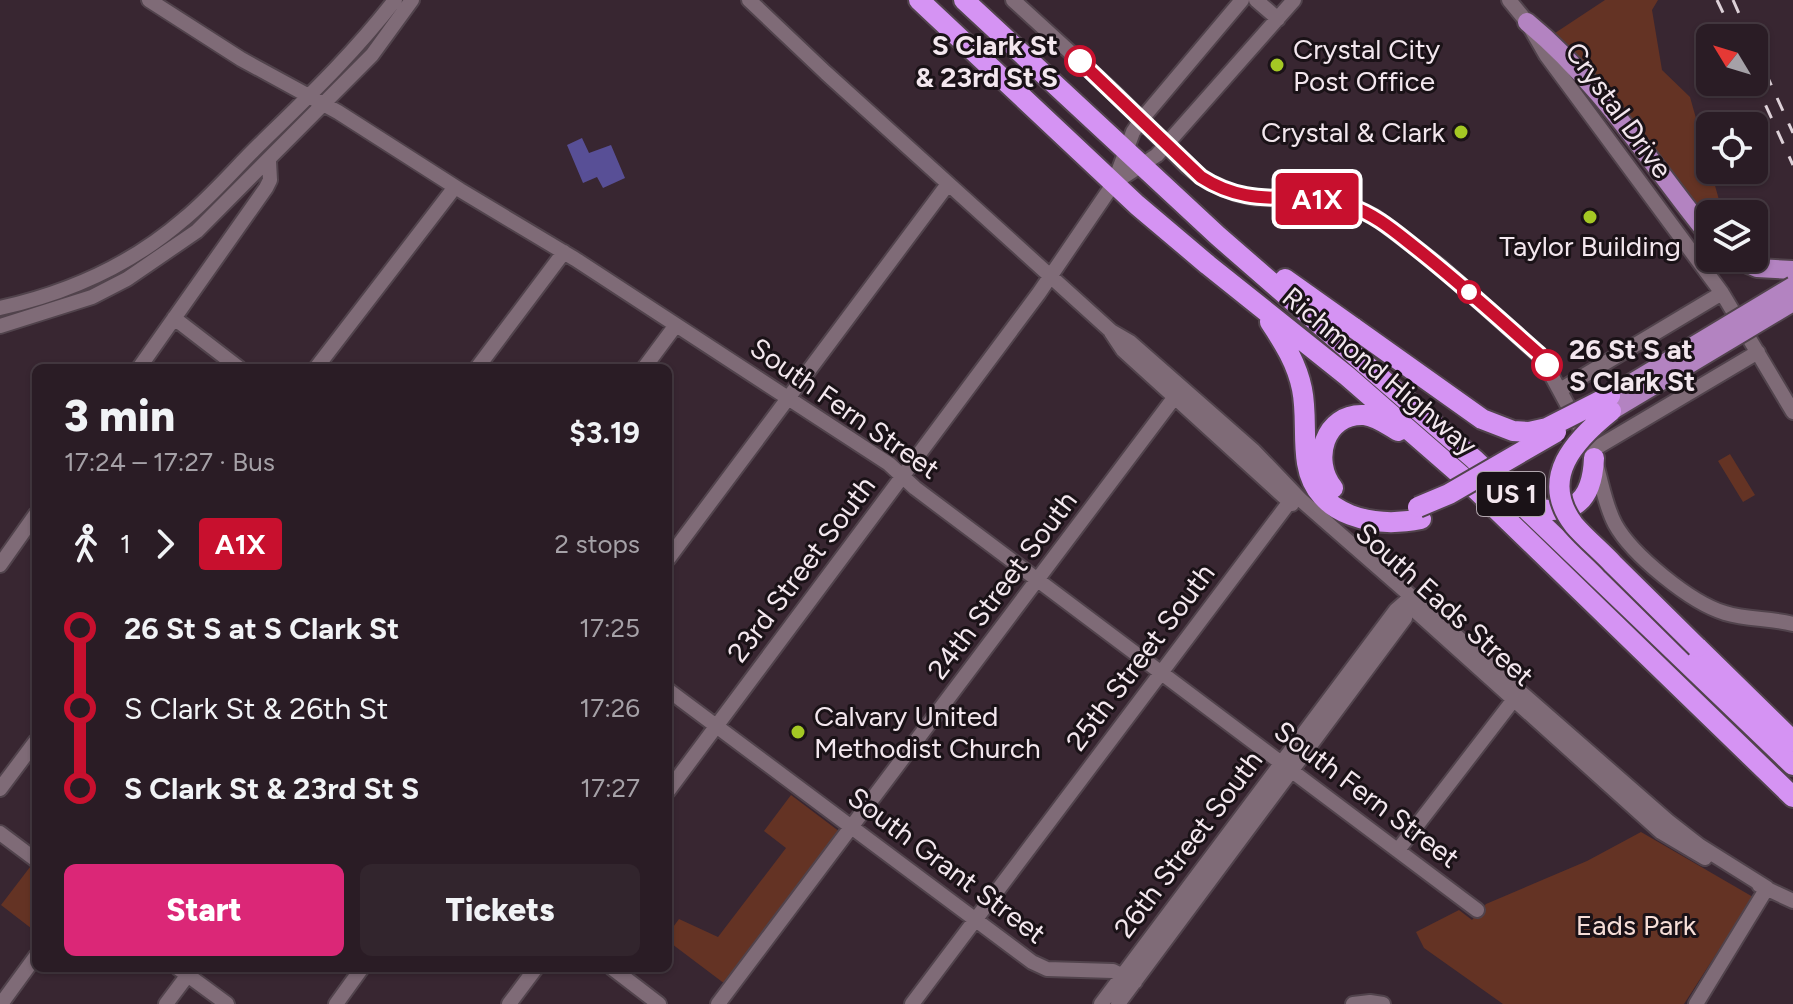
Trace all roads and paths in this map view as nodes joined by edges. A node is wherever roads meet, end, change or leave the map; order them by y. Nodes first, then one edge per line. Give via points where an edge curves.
1 (149, 0) edge
2 (395, 0) edge
3 (412, 0) edge
4 (919, 0) edge
5 (964, 0) edge
6 (1013, 0) edge
7 (1242, 0) edge
8 (1256, 0) edge
9 (1294, 0) edge
10 (1509, 0) edge
11 (751, 1) edge
12 (1278, 19) junction
13 (1527, 22) junction
14 (310, 96) junction
15 (324, 104) junction
16 (1141, 120) junction
17 (1166, 145) junction
18 (269, 161) junction
19 (1126, 167) junction
20 (948, 184) junction
21 (455, 187) junction
22 (1696, 219) edge
23 (1218, 236) junction
24 (564, 252) junction
25 (1768, 269) edge
26 (1793, 270) edge
27 (1050, 277) junction
28 (1793, 286) edge
29 (1722, 293) junction
30 (1793, 302) edge
31 (1258, 306) junction
32 (0, 308) edge
33 (174, 318) junction
34 (1316, 321) junction
35 (676, 325) junction
36 (0, 326) edge
37 (1758, 352) junction
38 (142, 364) edge
39 (234, 364) edge
40 (319, 364) edge
41 (480, 364) edge
42 (647, 364) edge
43 (1560, 390) junction
44 (1178, 392) junction
45 (787, 397) junction
46 (1610, 404) junction
47 (1793, 412) edge
48 (1433, 450) junction
49 (1592, 455) junction
50 (902, 476) junction
51 (1292, 498) junction
52 (1523, 505) junction
53 (1420, 513) junction
54 (30, 535) edge
55 (672, 554) edge
56 (0, 565) edge
57 (1038, 580) junction
58 (1410, 600) junction
59 (1793, 624) edge
60 (1161, 672) junction
61 (672, 693) edge
62 (1517, 695) junction
63 (1766, 715) junction
64 (1793, 716) edge
65 (716, 726) junction
66 (1793, 741) edge
67 (32, 746) edge
68 (1793, 765) edge
69 (1287, 767) junction
70 (672, 786) edge
71 (0, 789) edge
72 (1793, 797) edge
73 (852, 827) junction
74 (0, 833) edge
75 (1398, 850) junction
76 (32, 857) edge
77 (1767, 888) junction
78 (1793, 901) edge
79 (1477, 910) dead end
80 (975, 920) junction
81 (32, 961) edge
82 (185, 972) edge
83 (188, 972) edge
84 (359, 972) edge
85 (533, 972) edge
86 (617, 972) edge
87 (1128, 979) junction
88 (1, 1004) edge
89 (166, 1004) edge
90 (227, 1004) edge
91 (336, 1004) edge
92 (509, 1004) edge
93 (659, 1004) edge
94 (718, 1004) edge
95 (912, 1004) edge
96 (1101, 1004) edge
97 (1118, 1004) edge
98 (1353, 1004) edge
99 (1383, 1004) edge
100 (1696, 1004) edge

1 - 14 street, South Fern Street
2 - 14 street via 359,47
3 - 15 street via 372,55
4 - 19 highway, Richmond Highway / US 1
5 - 19 highway, Richmond Highway / US 1
6 - 16 street
7 - 16 street, 23rd Street South
8 - 12 street
9 - 12 street, 23rd Street South
10 - 13 street, Crystal Drive
11 - 20 street, South Eads Street
12 - 17 street, 23rd Street South
13 - 22 main road via 1587,80
13 - 29 street, Crystal Drive
14 - 15 street, South Fern Street
14 - 32 street via 185,219 144,249 93,278
15 - 18 street
15 - 21 street, South Fern Street
16 - 17 street
16 - 19 street, 23rd Street South
17 - 19 street, 23rd Street South via 1157,155
17 - 43 street via 1193,172 1228,191 1264,199 1335,201 1375,217 1452,276 1539,354
18 - 33 street via 266,188
18 - 36 street via 197,231 127,279 92,297
19 - 23 highway, Richmond Highway / US 1
19 - 27 street, 23rd Street South
19 - 31 highway, Richmond Highway / US 1
19 - 34 highway via 1268,296
20 - 27 street, South Eads Street
20 - 45 street
21 - 24 street, South Fern Street
21 - 40 street
23 - 34 highway, Richmond Highway / US 1
23 - 46 highway, bridge via 1473,413 1506,429 1538,431
24 - 35 street, South Fern Street
24 - 41 street
25 - 26 main road
27 - 44 street, South Eads Street via 1111,331 1123,350
27 - 50 street, 23rd Street South
28 - 46 main road, bridge
29 - 37 street, Crystal Drive
29 - 43 street
30 - 46 main road, bridge
31 - 48 highway, Richmond Highway / US 1
31 - 53 highway via 1299,376 1307,464 1317,489 1341,511 1365,521 1396,524
33 - 38 street
33 - 39 street
34 - 52 highway, Richmond Highway / US 1
35 - 42 street
35 - 45 street, South Fern Street
37 - 47 street, Crystal Drive
37 - 49 street
43 - 49 street
44 - 51 street, South Eads Street
44 - 57 street, 24th Street South
45 - 50 street, South Fern Street
45 - 55 street
46 - 53 highway, bridge via 1461,502
46 - 63 highway, bridge via 1565,459 1560,484 1564,506 1581,532
48 - 53 highway via 1364,415 1339,421 1322,449 1324,474 1346,499 1374,510
48 - 72 highway, Richmond Highway / US 1
49 - 52 highway via 1589,487 1572,506 1553,512
49 - 59 street via 1621,533 1681,589 1724,613
50 - 57 street, South Fern Street
50 - 65 street, 23rd Street South
51 - 58 street, South Eads Street
51 - 60 street, 25th Street South
52 - 68 highway, Richmond Highway / US 1
54 - 56 street
57 - 60 street, South Fern Street
57 - 73 street, 24th Street South
58 - 62 street, South Eads Street
58 - 69 street, 26th Street South via 1396,610
60 - 69 street, South Fern Street
60 - 80 street, 25th Street South
61 - 65 street, South Grant Street
62 - 75 street
62 - 77 street, South Eads Street via 1669,838
63 - 64 highway
63 - 66 highway
65 - 70 street, 23rd Street South
65 - 73 street, South Grant Street
67 - 71 street
69 - 75 street, South Fern Street
69 - 87 street, 26th Street South
73 - 80 street, South Grant Street
73 - 94 street, 24th Street South
74 - 76 street
75 - 79 street, South Fern Street
77 - 78 street, South Eads Street
77 - 100 street
80 - 87 street, South Grant Street via 1047,969 1113,971
80 - 95 street, 25th Street South
81 - 88 street
82 - 89 street
83 - 90 street
84 - 91 street
85 - 92 street
86 - 93 street
87 - 96 street, 26th Street South
87 - 97 street, 26th Street South
98 - 99 street

